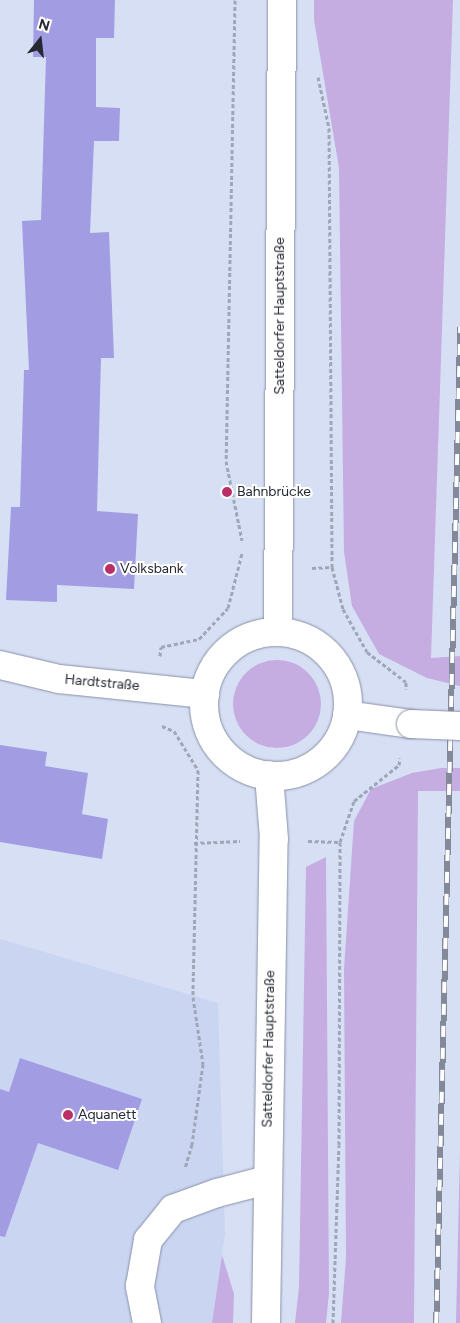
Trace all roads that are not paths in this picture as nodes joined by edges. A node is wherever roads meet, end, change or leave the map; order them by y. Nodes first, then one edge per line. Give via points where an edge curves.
1 (282, 0) edge
2 (278, 632) junction
3 (0, 665) edge
4 (205, 694) junction
5 (347, 714) junction
6 (460, 726) edge
7 (268, 775) junction
8 (266, 1180) junction
9 (147, 1323) edge
10 (266, 1323) edge

1 - 2 street, Satteldorfer Hauptstraße
2 - 4 street via 256,634 236,644 219,660 208,679
2 - 5 street via 301,636 321,647 337,663 346,684
3 - 4 street, Hardtstraße via 59,679
4 - 7 street via 206,722 215,742 229,759 248,770
5 - 6 street, bridge via 407,723
5 - 7 street via 344,730 332,751 314,766 292,774
7 - 8 street, Satteldorfer Hauptstraße via 274,839
8 - 9 street via 174,1209 148,1240 140,1286
8 - 10 street, Satteldorfer Hauptstraße

